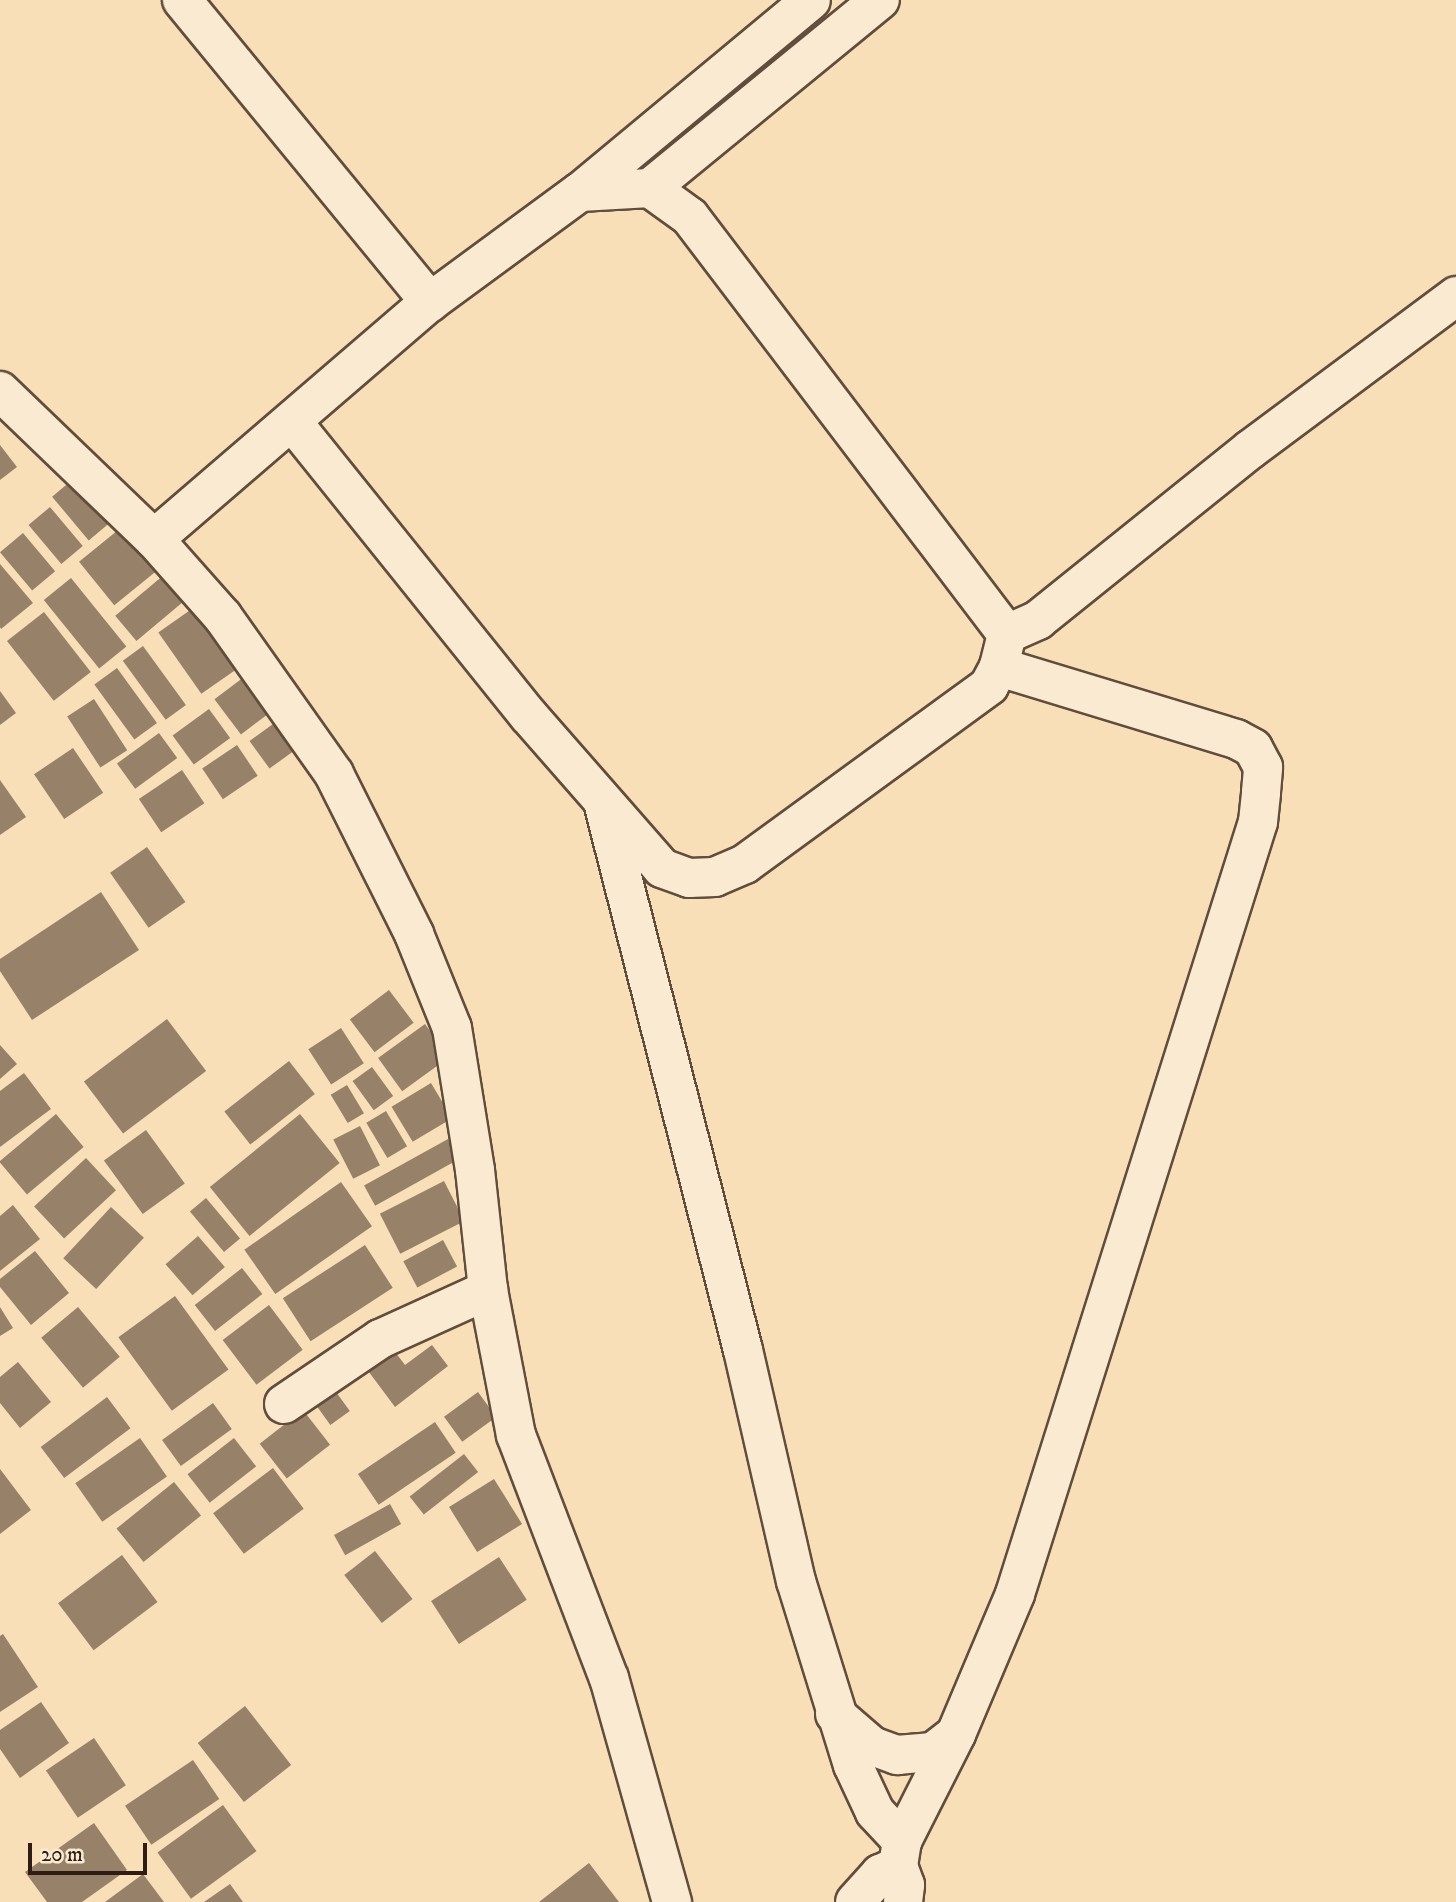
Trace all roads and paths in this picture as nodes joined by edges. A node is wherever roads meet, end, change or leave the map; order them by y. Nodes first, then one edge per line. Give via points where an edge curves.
1 (182, 0) edge
2 (811, 0) edge
3 (880, 0) edge
4 (650, 188) junction
5 (580, 192) junction
6 (1456, 296) edge
7 (430, 302) junction
8 (0, 391) edge
9 (293, 423) junction
10 (154, 539) junction
11 (1003, 651) junction
12 (602, 801) junction
13 (488, 1290) junction
14 (284, 1404) dead end
15 (835, 1714) junction
16 (956, 1734) junction
17 (901, 1870) edge
18 (672, 1902) edge
19 (855, 1902) edge

1 - 7 street
2 - 5 street
3 - 4 street
4 - 5 street
4 - 11 street via 690,217
5 - 7 street
6 - 11 street via 1251,449
7 - 9 street
8 - 10 street
9 - 10 street
9 - 12 street
10 - 13 street via 223,617 334,774 414,934 452,1028
11 - 12 street via 989,686 746,864 715,877 689,878 662,868
11 - 16 street via 1236,738 1253,748 1263,767 1258,822 1160,1142 1015,1594
12 - 15 street via 740,1337 796,1581
13 - 14 street via 380,1339
13 - 18 street via 516,1435 609,1678
15 - 16 street via 872,1746 897,1755 933,1752
15 - 17 street
16 - 17 street
17 - 19 street via 880,1874

